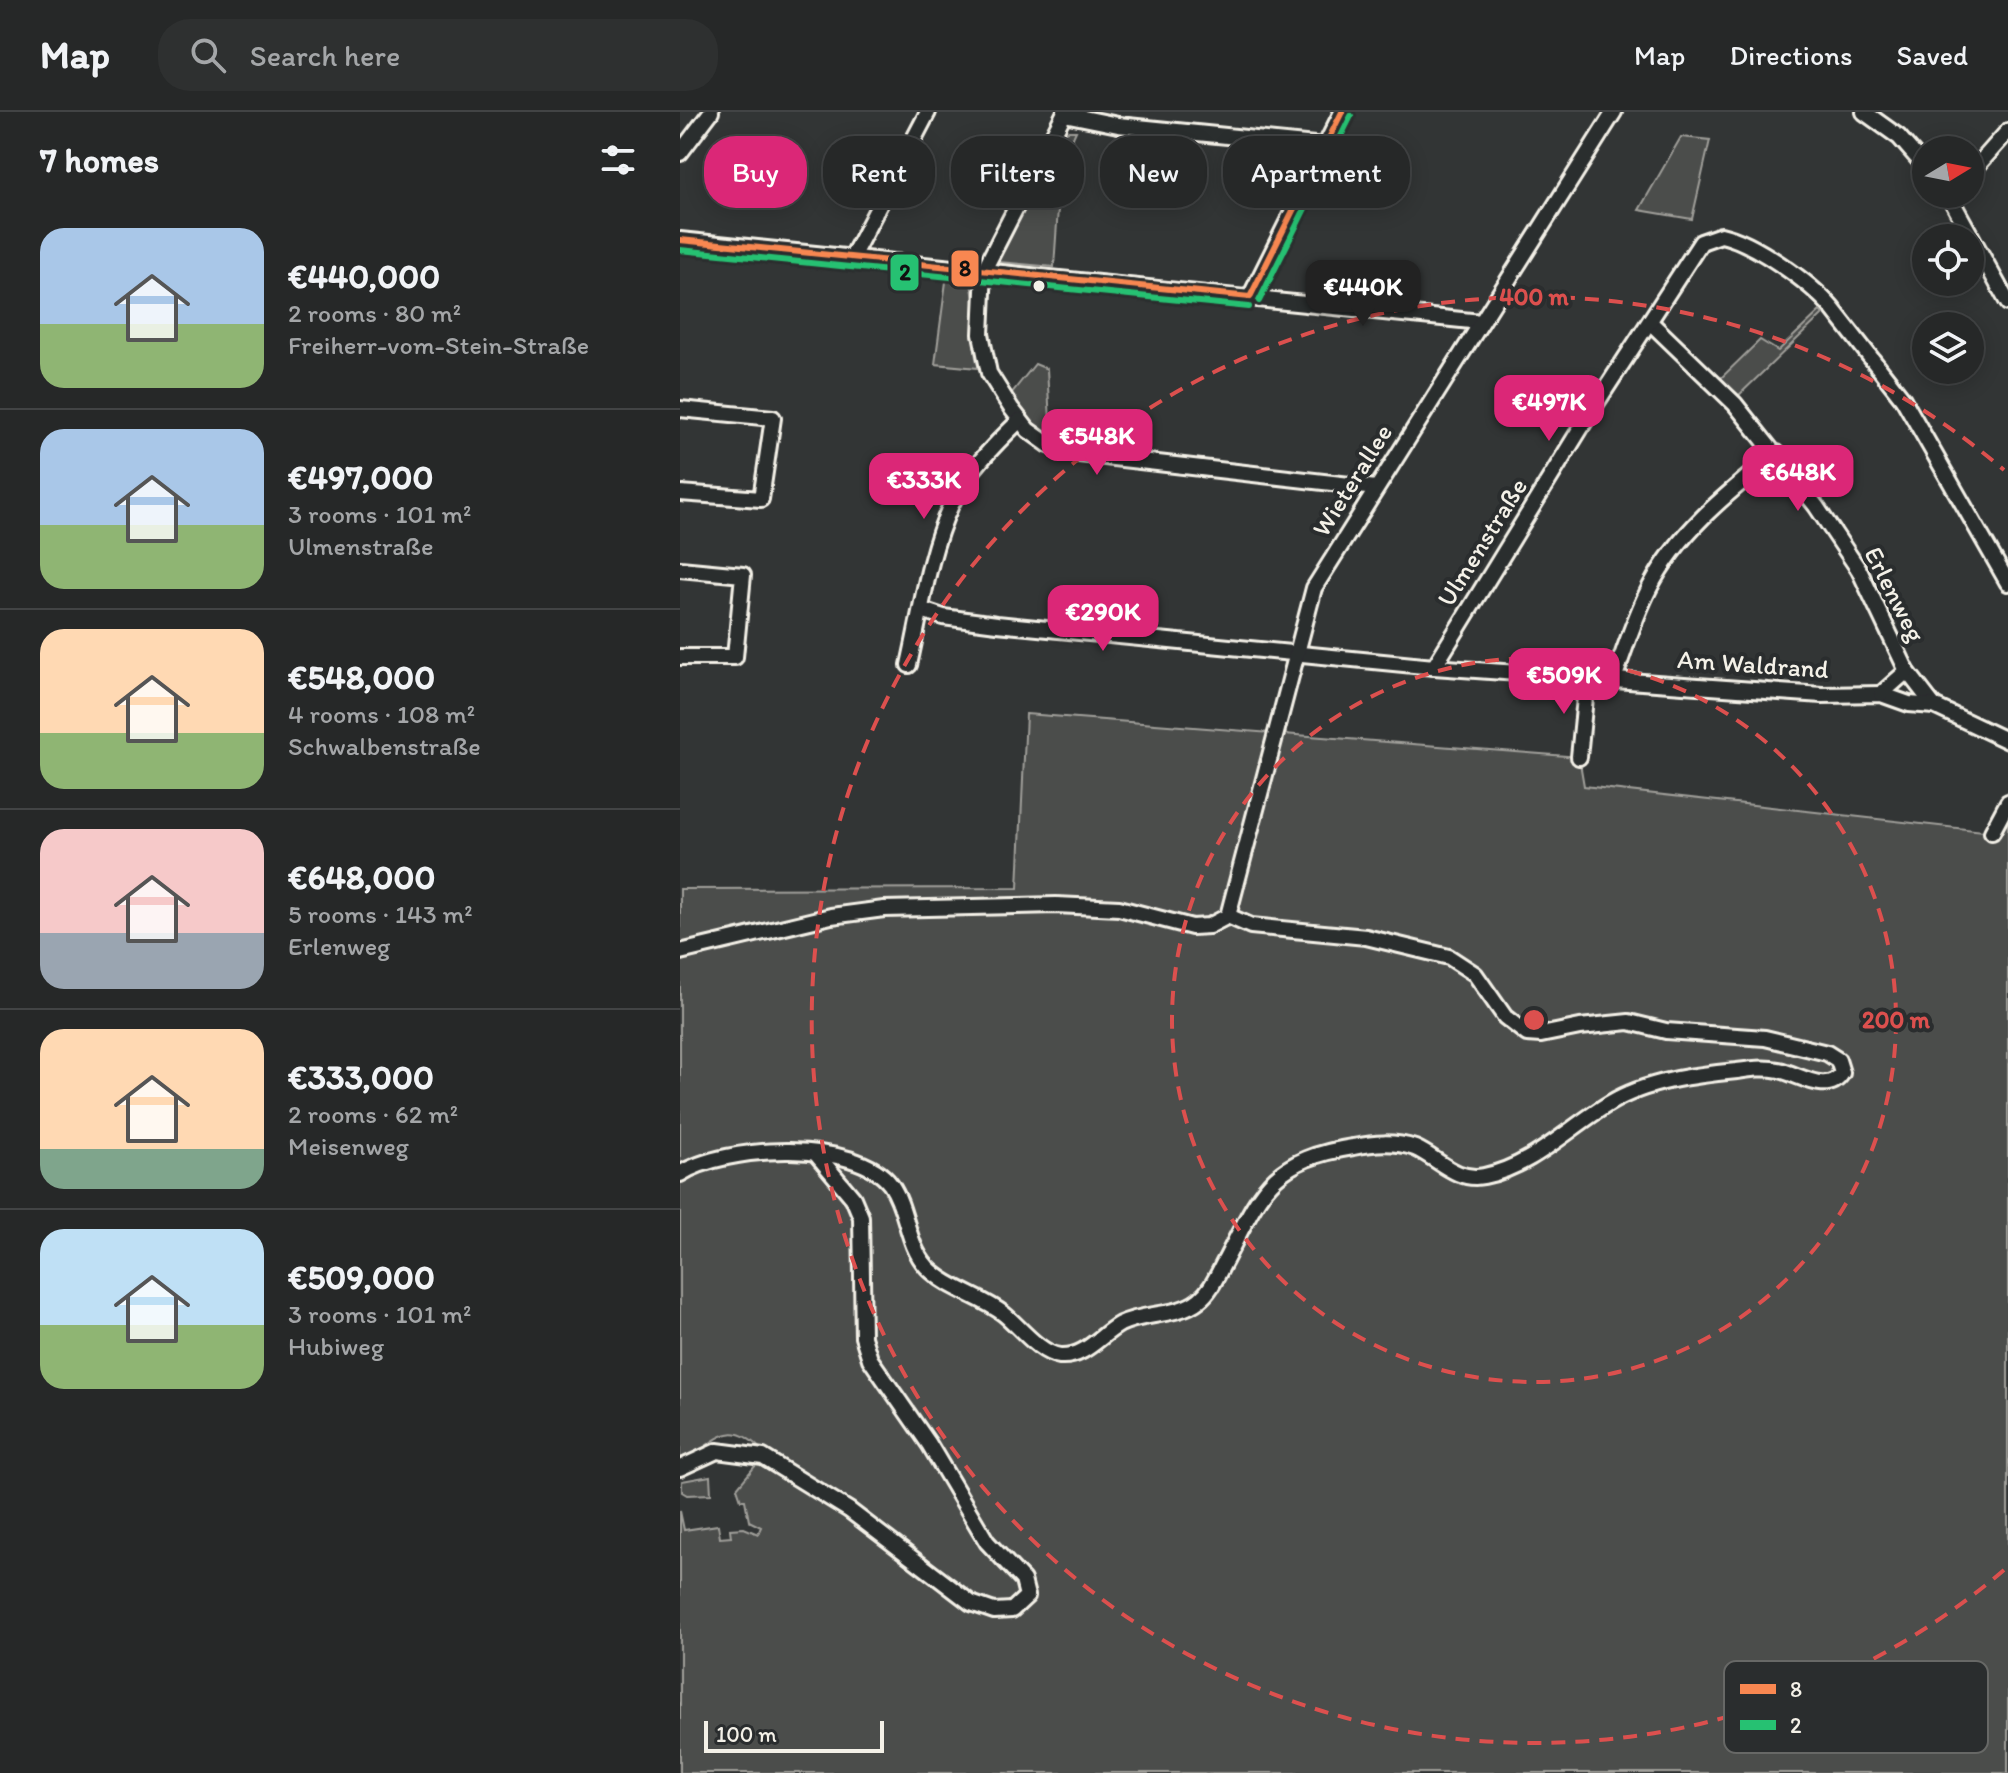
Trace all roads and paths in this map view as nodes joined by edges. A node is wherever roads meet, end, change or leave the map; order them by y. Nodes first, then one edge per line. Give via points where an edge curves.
1 (711, 112) edge
2 (928, 112) edge
3 (1342, 112) edge
4 (1614, 112) edge
5 (1864, 112) edge
6 (1064, 113) edge
7 (2008, 131) edge
8 (1226, 136) edge
9 (1330, 136) edge
10 (1912, 152) edge
11 (680, 153) edge
12 (1984, 158) edge
13 (1294, 208) edge
14 (1957, 208) edge
15 (680, 240) edge
16 (852, 257) junction
17 (984, 270) junction
18 (1250, 297) junction
19 (2008, 303) edge
20 (1481, 322) junction
21 (1651, 323) junction
22 (680, 409) edge
23 (1020, 420) junction
24 (1777, 453) junction
25 (1376, 488) junction
26 (680, 493) edge
27 (680, 569) edge
28 (2008, 583) edge
29 (922, 610) junction
30 (1294, 654) junction
31 (680, 657) edge
32 (909, 665) dead end
33 (1434, 667) junction
34 (1907, 671) junction
35 (1587, 678) junction
36 (1614, 679) junction
37 (1881, 694) junction
38 (1934, 706) junction
39 (2008, 741) edge
40 (1579, 757) dead end
41 (2008, 802) edge
42 (1992, 832) dead end
43 (1228, 916) junction
44 (680, 952) edge
45 (817, 1155) junction
46 (680, 1174) edge
47 (680, 1468) edge

1 - 11 street
2 - 16 street
3 - 9 street
4 - 20 street, Wieterallee
5 - 10 street
6 - 8 street via 1118,125
6 - 17 street
7 - 12 street
13 - 18 street
14 - 19 street
15 - 16 street
16 - 17 street
17 - 18 street
17 - 23 street via 984,357
18 - 20 street
20 - 25 street, Wieterallee
21 - 24 street, Erlenweg
21 - 28 street, Ulmenstraße via 1709,237 1729,236 1821,295 1903,399
21 - 33 street, Ulmenstraße
22 - 26 street via 773,418 761,499
23 - 25 street via 1049,445 1084,456
23 - 29 street via 951,503
24 - 34 street, Erlenweg via 1859,570
24 - 36 street via 1712,506 1669,557 1637,615
25 - 30 street, Wieterallee via 1314,588
27 - 31 street via 743,575 735,657
29 - 30 street, Am Waldrand via 983,622
29 - 32 street
30 - 33 street, Am Waldrand
30 - 43 street, Wieterallee
33 - 35 street, Am Waldrand
34 - 37 street, Erlenweg
34 - 38 street, Erlenweg
35 - 36 street, Am Waldrand
35 - 40 street
36 - 37 street, Am Waldrand via 1822,695
37 - 38 street, Am Waldrand
38 - 39 street, Am Waldrand
41 - 42 street
43 - 44 street via 1209,926 1192,927 1119,908 884,909 831,916
43 - 45 street via 1251,926 1351,934 1449,957 1475,974 1505,1017 1527,1034 1629,1022 1666,1031 1765,1038 1827,1053 1838,1060 1842,1073 1832,1082 1820,1083 1779,1070 1752,1069 1655,1086 1616,1099 1565,1137 1478,1177 1461,1175 1420,1151 1391,1143 1304,1159 1283,1169 1263,1191 1200,1300 1125,1322 1083,1351 1066,1356 1048,1352 997,1308 926,1266 909,1236 897,1195 880,1173 852,1159
45 - 46 street via 740,1155
45 - 47 street via 853,1198 861,1217 863,1337 870,1359 987,1542 1023,1580 1027,1596 1012,1610 979,1608 849,1510 763,1457 717,1451

